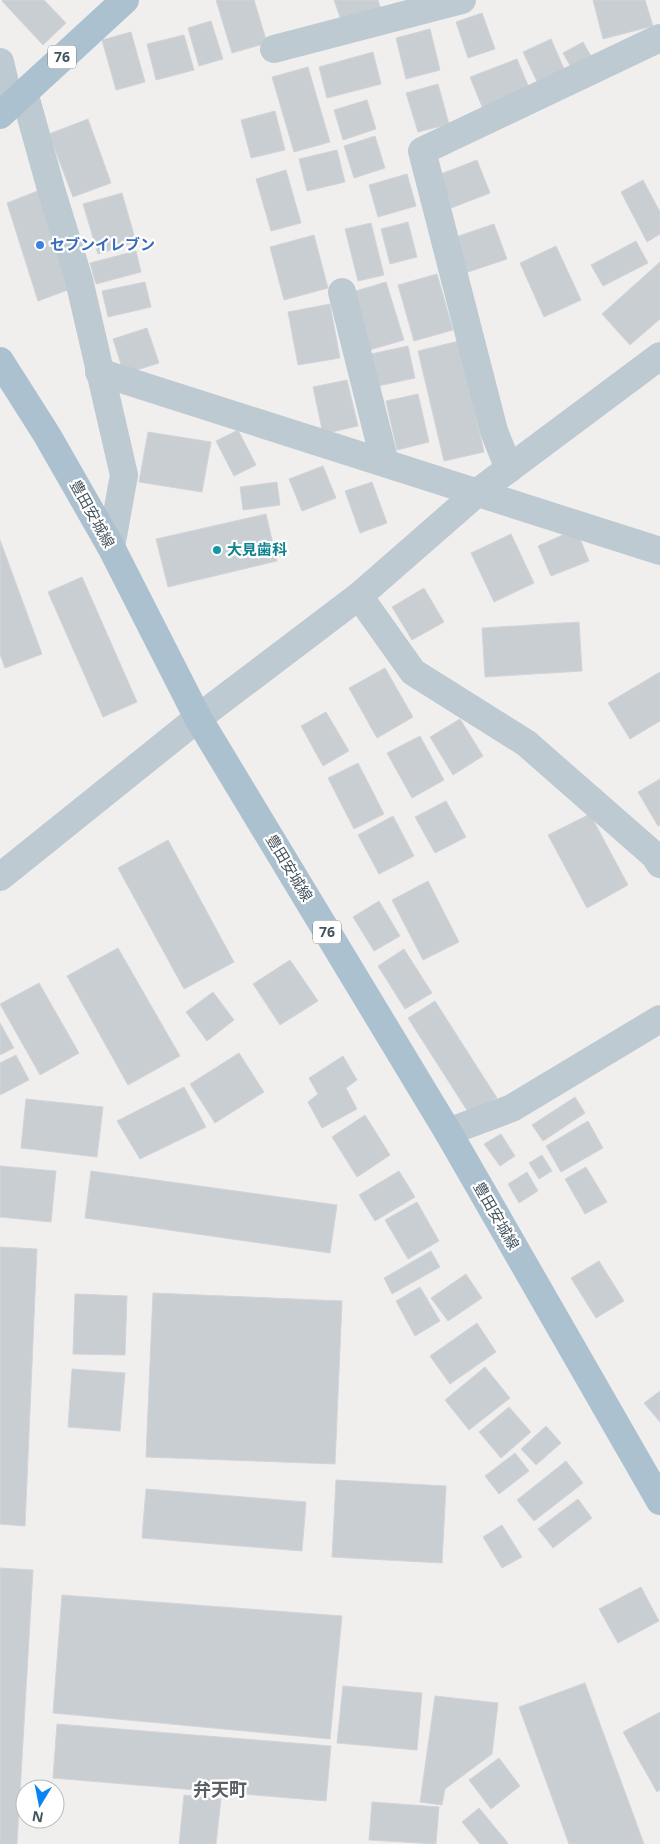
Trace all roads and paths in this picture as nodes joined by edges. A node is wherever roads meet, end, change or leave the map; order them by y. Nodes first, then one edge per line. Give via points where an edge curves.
1 (125, 0) edge
2 (462, 0) edge
3 (660, 38) edge
4 (274, 49) dead end
5 (0, 62) edge
6 (11, 104) edge
7 (342, 292) dead end
8 (660, 356) edge
9 (0, 361) edge
10 (99, 372) junction
11 (385, 463) junction
12 (509, 469) junction
13 (478, 492) junction
14 (110, 547) junction
15 (660, 551) edge
16 (359, 596) junction
17 (198, 718) junction
18 (660, 864) edge
19 (0, 877) edge
20 (660, 1020) edge
21 (448, 1132) junction
22 (660, 1501) edge

1 - 6 main road, 76
2 - 4 street
3 - 12 street via 422,152 494,431
5 - 6 street
6 - 10 street via 51,189 79,280
7 - 11 street
8 - 12 street
9 - 14 main road, 豊田安城線 / 76 via 47,435
10 - 11 street
10 - 14 street via 124,475
11 - 13 street
12 - 13 street
13 - 15 street
13 - 16 street
14 - 17 main road, 豊田安城線 / 76
16 - 17 street
16 - 18 street via 413,672 526,744 655,856
17 - 19 street
17 - 21 main road, 豊田安城線 / 76
20 - 21 street via 512,1108
21 - 22 main road, 豊田安城線 / 76

